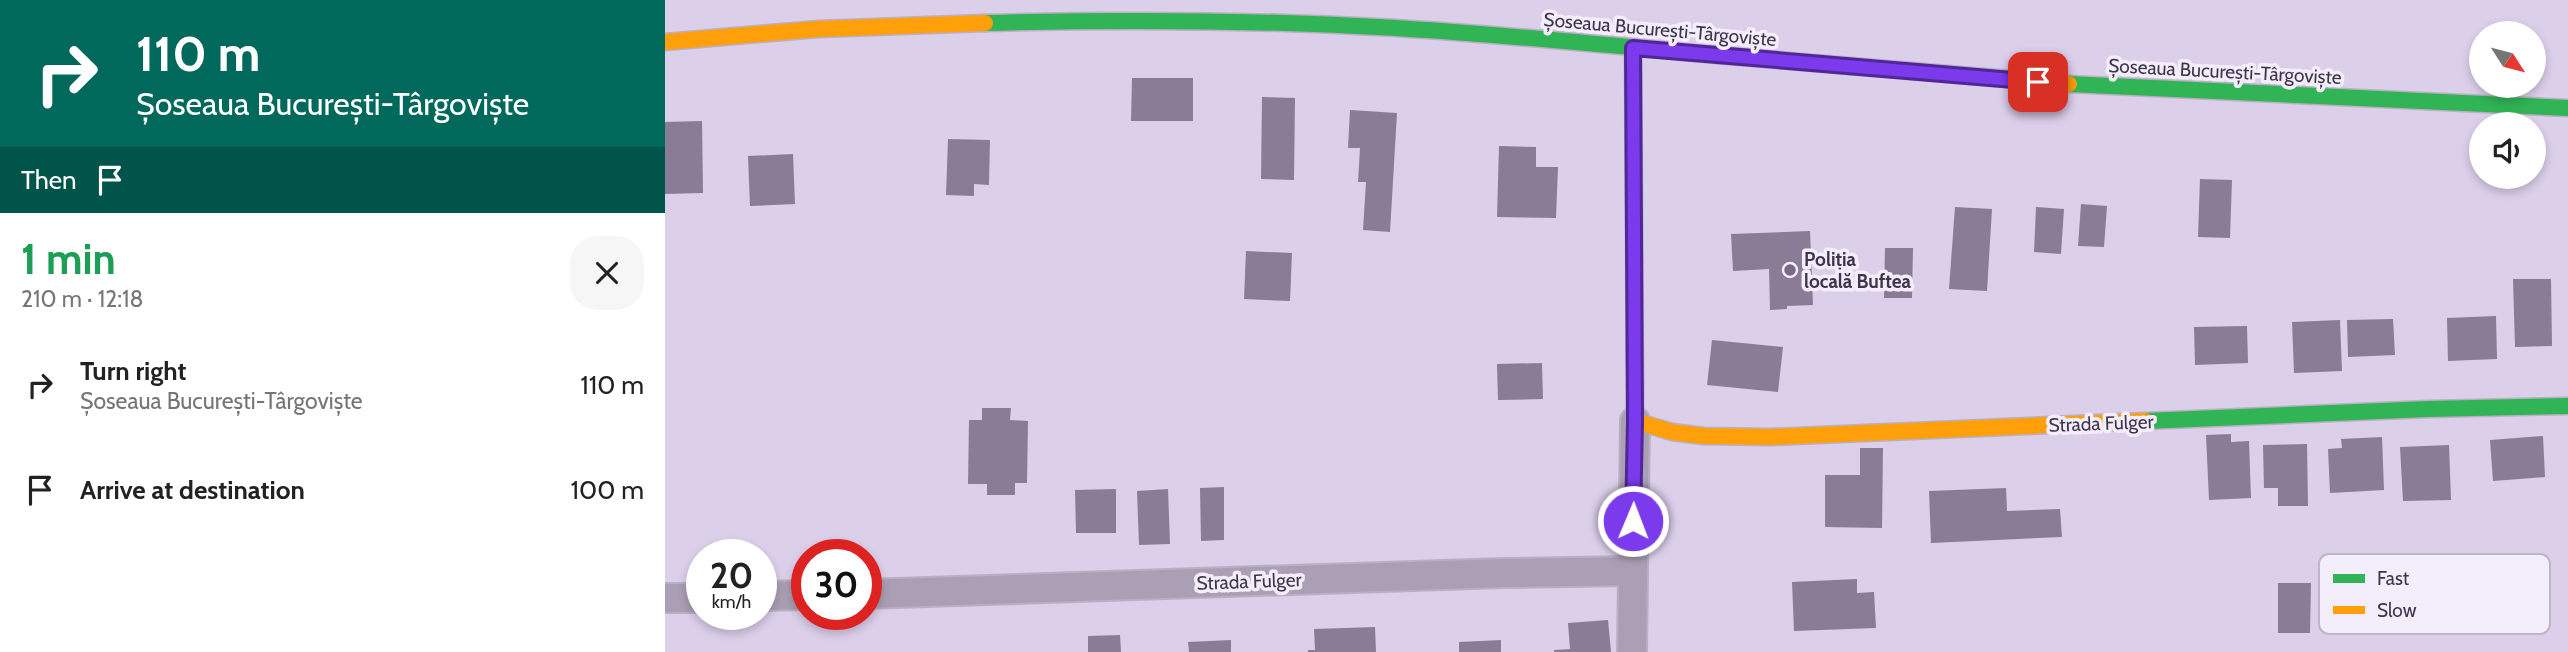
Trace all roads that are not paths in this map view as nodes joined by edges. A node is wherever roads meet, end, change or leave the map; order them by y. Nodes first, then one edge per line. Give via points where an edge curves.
1 (1056, 10) edge
2 (665, 42) edge
3 (1633, 48) junction
4 (2568, 108) edge
5 (2568, 406) edge
6 (1635, 421) junction
7 (1632, 571) junction
8 (882, 593) edge
9 (665, 598) edge
10 (686, 598) edge
11 (1632, 652) edge

1 - 2 main road, Șoseaua București-Târgoviște
1 - 3 main road, Șoseaua București-Târgoviște via 1440,31
3 - 4 main road, Șoseaua București-Târgoviște via 2038,82
3 - 6 main road
5 - 6 main road, Strada Fulger via 1770,437 1704,436
6 - 7 street
7 - 8 street, Strada Fulger
7 - 11 street
9 - 10 street

